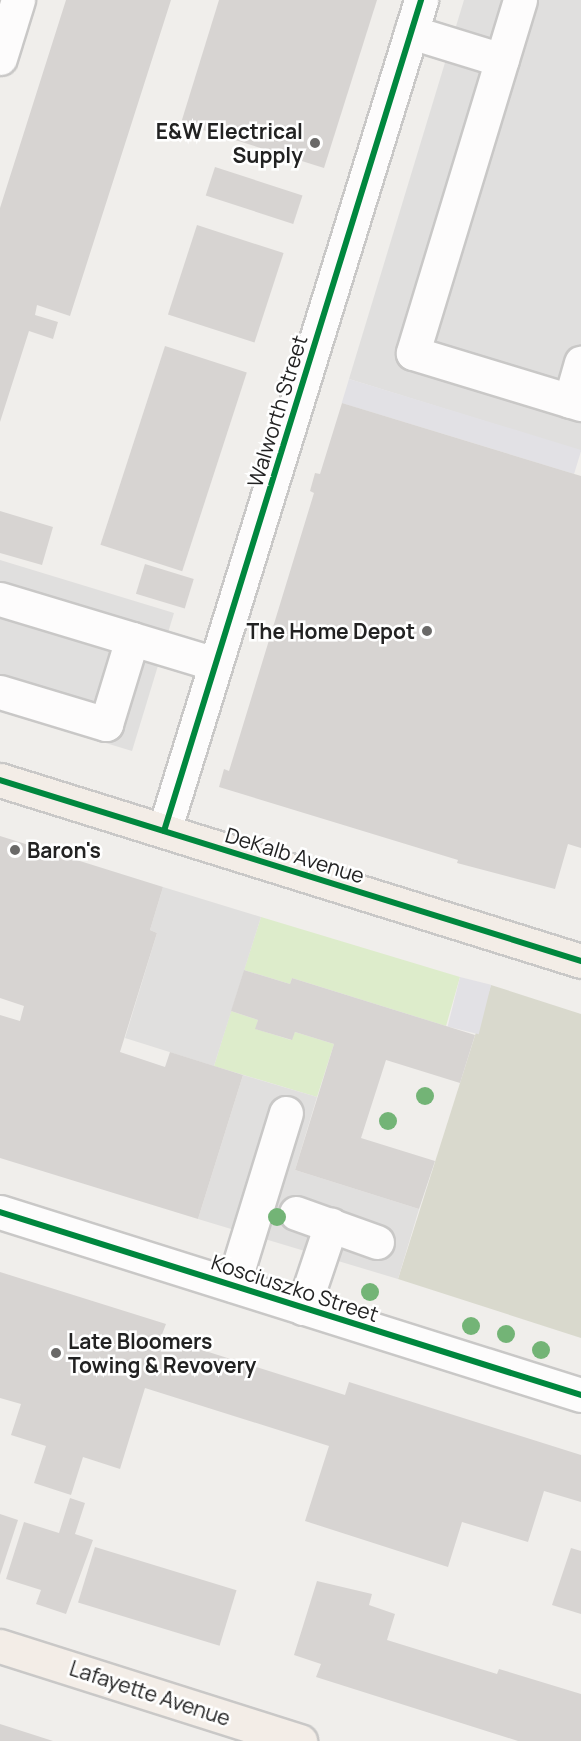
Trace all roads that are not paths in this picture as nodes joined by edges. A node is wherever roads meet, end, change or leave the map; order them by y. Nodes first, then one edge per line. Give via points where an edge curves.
1 (18, 0) edge
2 (421, 0) edge
3 (520, 0) edge
4 (411, 32) junction
5 (0, 58) edge
6 (502, 60) junction
7 (581, 363) edge
8 (576, 402) edge
9 (0, 599) edge
10 (132, 639) junction
11 (215, 664) junction
12 (0, 692) edge
13 (0, 780) edge
14 (164, 831) junction
15 (581, 961) edge
16 (286, 1113) dead end
17 (0, 1212) edge
18 (296, 1213) dead end
19 (331, 1226) junction
20 (377, 1242) dead end
21 (233, 1285) junction
22 (303, 1308) junction
23 (581, 1395) edge
24 (0, 1646) edge
25 (300, 1741) edge

1 - 5 street
2 - 4 street, Walworth Street
3 - 6 street
4 - 6 street
4 - 11 street, Walworth Street
6 - 8 street via 413,352
7 - 8 street
9 - 10 street
10 - 11 street
10 - 12 street via 106,724
11 - 14 street, Walworth Street
13 - 14 main road, DeKalb Avenue
14 - 15 main road, DeKalb Avenue
16 - 21 street
17 - 21 street, Kosciuszko Street
18 - 19 street
19 - 20 street
19 - 22 street
21 - 22 street, Kosciuszko Street
22 - 23 street, Kosciuszko Street
24 - 25 main road, Lafayette Avenue

